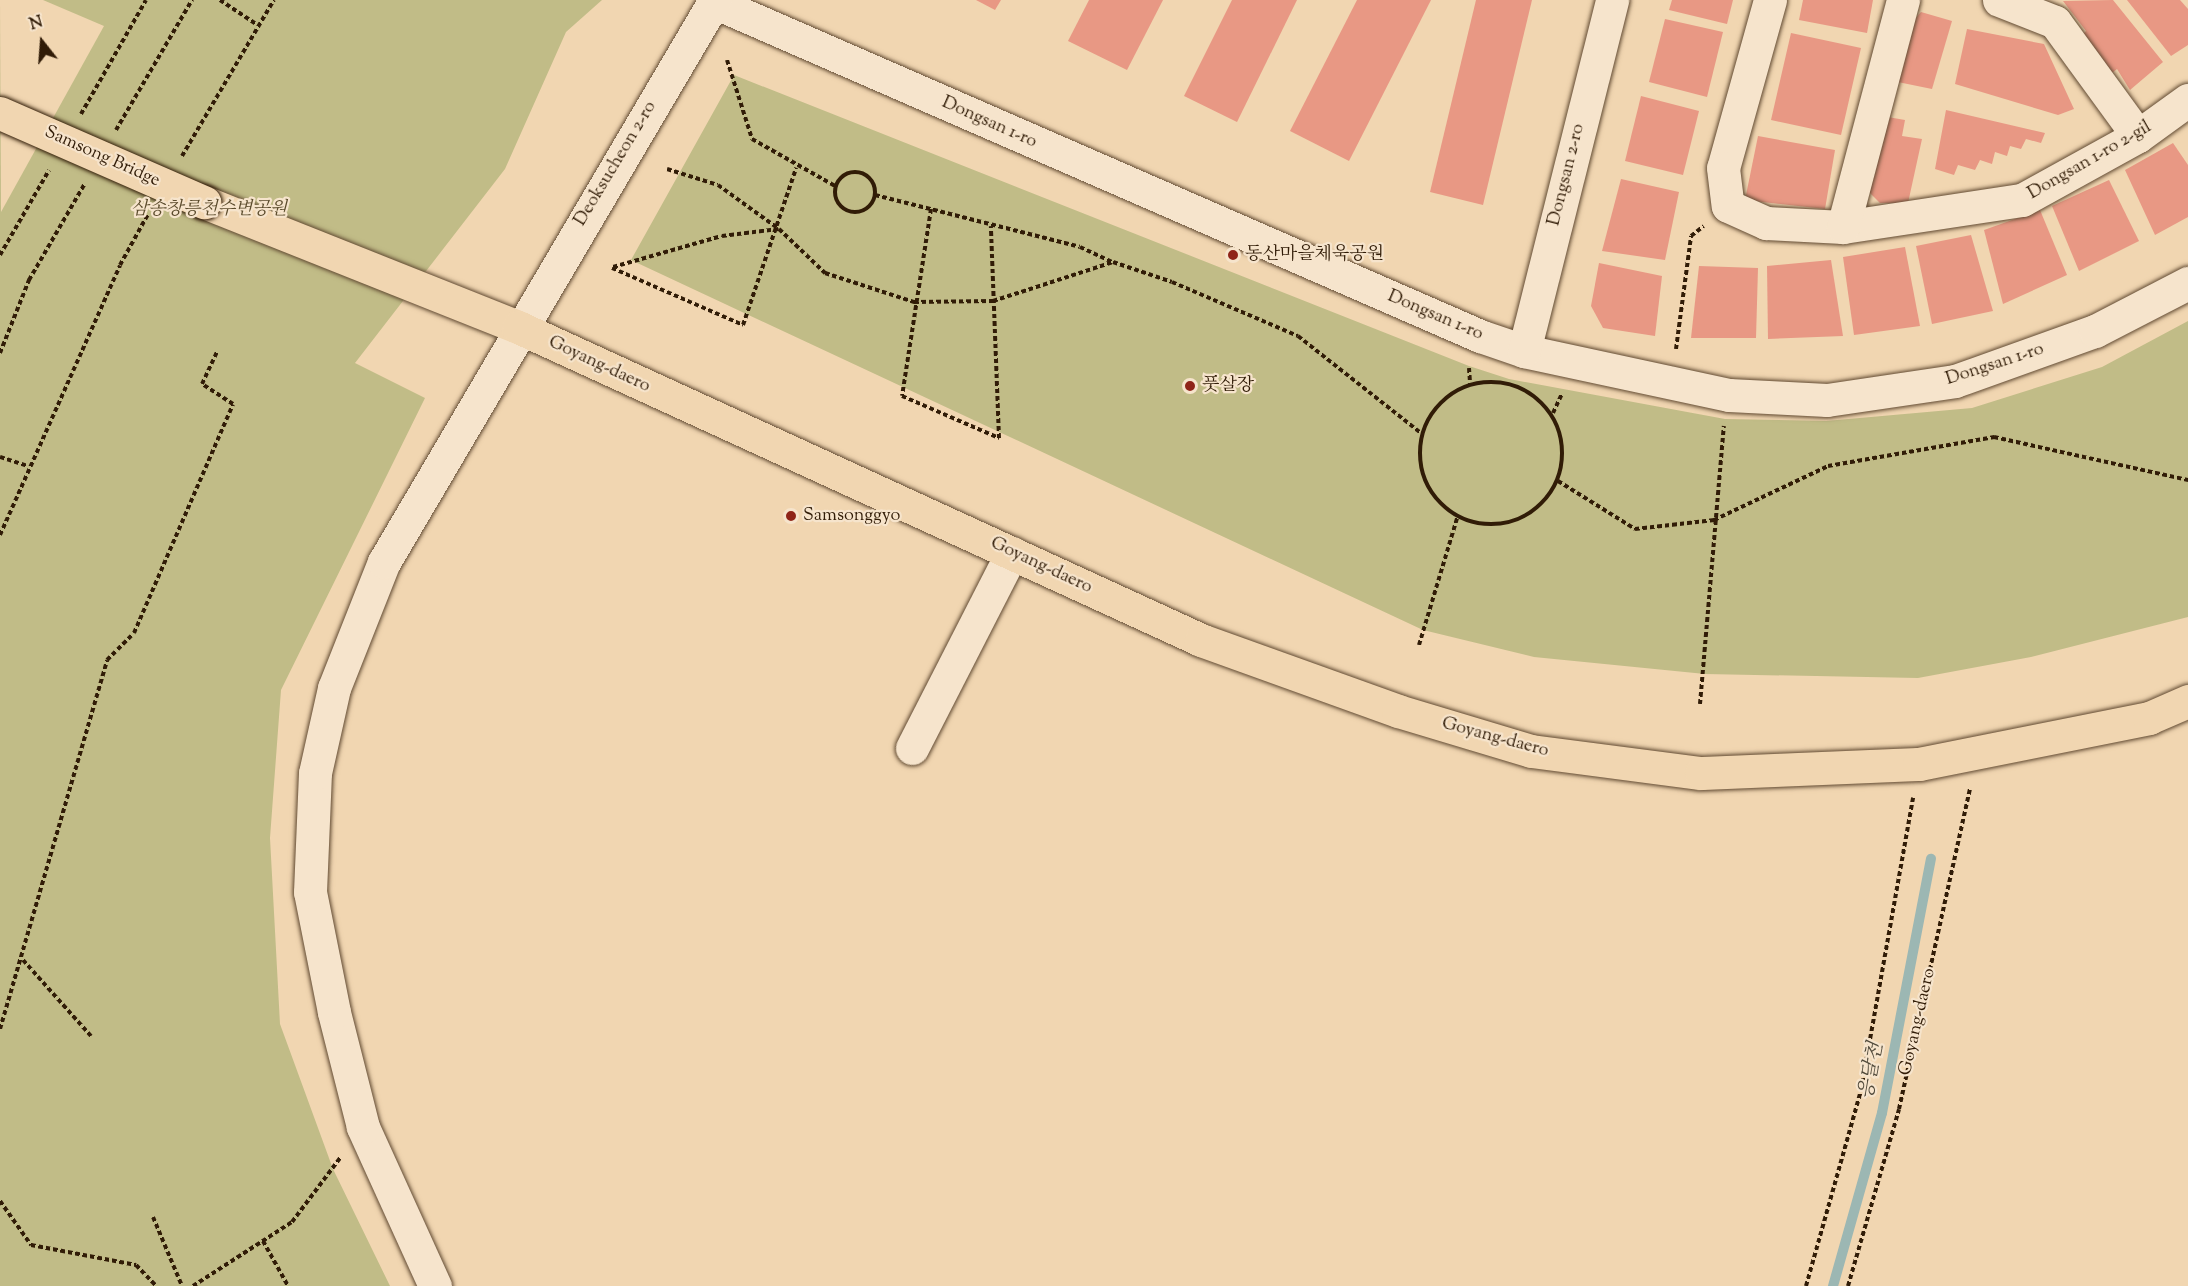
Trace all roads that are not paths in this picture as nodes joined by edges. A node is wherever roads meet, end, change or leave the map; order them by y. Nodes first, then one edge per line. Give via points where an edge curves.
1 (1612, 0) edge
2 (1770, 0) edge
3 (1903, 0) edge
4 (1999, 0) edge
5 (714, 1) edge
6 (2188, 100) edge
7 (0, 113) edge
8 (2138, 135) junction
9 (204, 202) joint
10 (1843, 227) junction
11 (2188, 283) edge
12 (518, 327) junction
13 (1524, 351) junction
14 (1012, 553) junction
15 (2188, 702) edge
16 (912, 748) dead end
17 (435, 1286) edge

1 - 13 street, Dongsan 2-ro
2 - 10 street, Dongsan 1-ro 2-gil via 1723,168 1728,206 1766,223
3 - 10 street
4 - 8 street via 2055,22
5 - 12 street, Deoksucheon 2-ro
5 - 13 street, Dongsan 1-ro
6 - 8 street, Dongsan 1-ro 2-gil
7 - 9 main road, Samsong Bridge, bridge
8 - 10 street, Dongsan 1-ro 2-gil via 2022,200
9 - 12 main road, Goyang-daero
11 - 13 street, Dongsan 1-ro via 2095,331 1955,381 1827,400 1729,395
12 - 14 main road, Goyang-daero
12 - 17 street, Deoksucheon 2-ro via 362,609 334,688 315,772 310,892 334,1012 363,1127
14 - 15 main road, Goyang-daero via 1202,639 1398,711 1531,750 1701,773 1918,764 1977,756 2149,717
14 - 16 street

